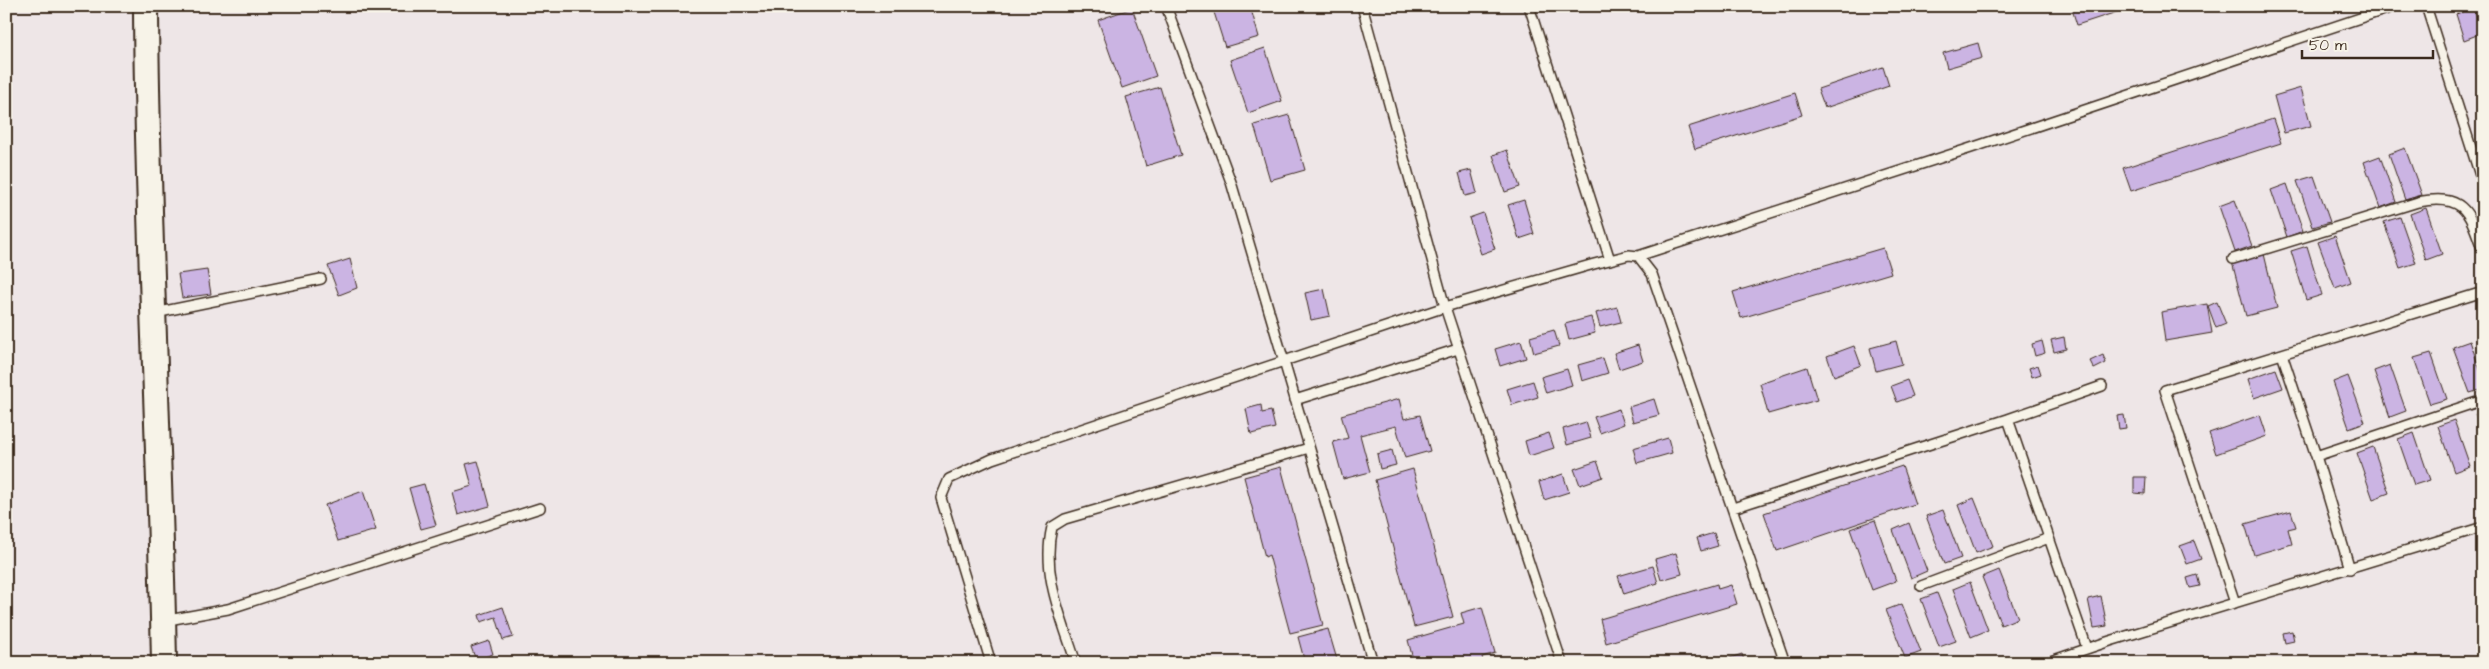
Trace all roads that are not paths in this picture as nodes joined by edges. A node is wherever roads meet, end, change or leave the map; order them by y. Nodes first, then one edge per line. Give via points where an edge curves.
1 (146, 6) edge
2 (1166, 6) edge
3 (1362, 6) edge
4 (1529, 6) edge
5 (2396, 6) edge
6 (2426, 6) edge
7 (2483, 185) edge
8 (2483, 251) edge
9 (1638, 256) junction
10 (2233, 259) dead end
11 (1610, 260) junction
12 (321, 279) dead end
13 (2483, 292) edge
14 (1445, 307) junction
15 (153, 313) junction
16 (1458, 349) junction
17 (2282, 354) junction
18 (1284, 360) junction
19 (2102, 386) dead end
20 (1295, 400) junction
21 (2483, 400) edge
22 (2008, 419) junction
23 (1309, 448) junction
24 (2316, 456) junction
25 (540, 508) dead end
26 (1733, 508) junction
27 (2483, 527) edge
28 (2049, 538) junction
29 (2350, 569) junction
30 (1921, 586) dead end
31 (2234, 603) junction
32 (163, 621) junction
33 (2087, 648) junction
34 (164, 663) edge
35 (992, 663) edge
36 (1076, 663) edge
37 (1373, 663) edge
38 (1562, 663) edge
39 (1785, 663) edge
40 (2045, 663) edge

1 - 15 street via 146,127
2 - 18 lane via 1231,182
3 - 14 lane
4 - 11 lane
5 - 9 lane
6 - 7 lane
8 - 10 lane via 2468,214 2459,204 2438,198
9 - 11 lane
9 - 26 lane via 1652,274
11 - 14 lane
12 - 15 lane
13 - 17 lane
14 - 16 lane
14 - 18 lane
15 - 32 street
16 - 20 lane
16 - 38 lane
17 - 24 lane
17 - 31 lane via 2165,390
18 - 20 lane
18 - 35 lane via 992,459 949,479 941,498
19 - 22 lane
20 - 23 lane
21 - 24 lane
22 - 26 lane
22 - 28 lane
23 - 36 lane via 1066,519 1052,527 1048,544 1050,582
23 - 37 lane
24 - 29 lane
25 - 32 lane via 228,609
26 - 39 lane
27 - 29 lane
28 - 30 lane
28 - 33 lane
29 - 31 lane
31 - 33 lane
32 - 34 street
33 - 40 lane

